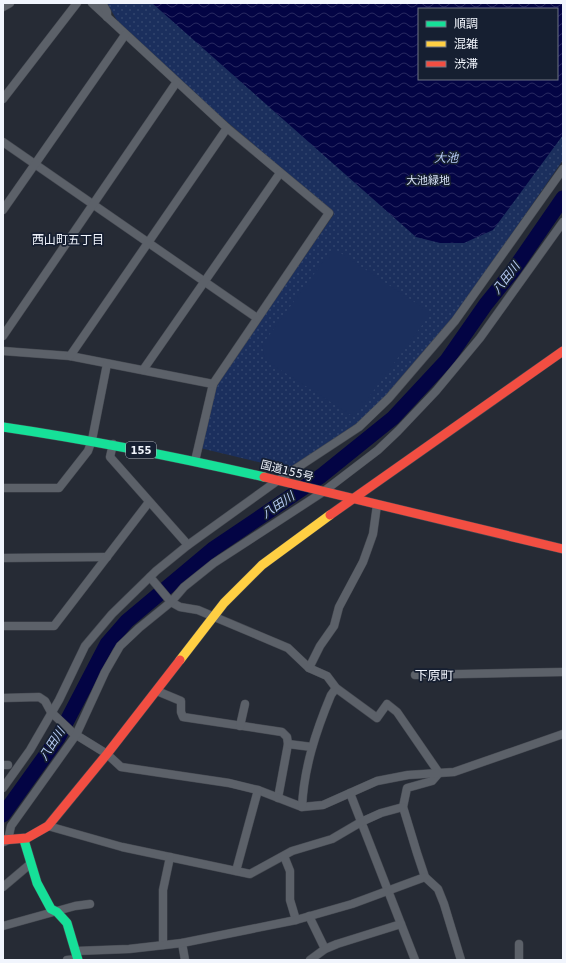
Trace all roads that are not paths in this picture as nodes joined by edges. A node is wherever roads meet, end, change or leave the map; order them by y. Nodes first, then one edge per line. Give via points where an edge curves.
1 (10, 3) edge
2 (77, 3) edge
3 (92, 3) edge
4 (102, 3) edge
5 (3, 7) edge
6 (107, 18) junction
7 (125, 35) junction
8 (176, 82) junction
9 (3, 99) edge
10 (227, 128) junction
11 (3, 142) edge
12 (35, 164) junction
13 (563, 169) edge
14 (280, 172) junction
15 (92, 204) junction
16 (3, 210) edge
17 (563, 222) edge
18 (148, 243) junction
19 (204, 281) junction
20 (257, 318) junction
21 (3, 336) edge
22 (3, 351) edge
23 (563, 351) edge
24 (70, 356) junction
25 (107, 364) junction
26 (144, 370) junction
27 (213, 384) junction
28 (3, 427) edge
29 (92, 440) junction
30 (113, 444) junction
31 (195, 461) junction
32 (277, 481) junction
33 (3, 488) edge
34 (323, 492) junction
35 (352, 499) junction
36 (149, 502) junction
37 (377, 505) junction
38 (188, 545) junction
39 (563, 549) edge
40 (106, 557) junction
41 (3, 558) edge
42 (150, 577) junction
43 (170, 601) junction
44 (215, 617) junction
45 (3, 626) edge
46 (309, 668) junction
47 (563, 672) edge
48 (415, 675) dead end
49 (336, 688) junction
50 (157, 691) junction
51 (3, 698) edge
52 (245, 704) dead end
53 (52, 713) junction
54 (240, 726) junction
55 (74, 734) junction
56 (563, 734) edge
57 (288, 744) junction
58 (312, 747) junction
59 (107, 754) junction
60 (439, 773) junction
61 (3, 788) edge
62 (258, 790) junction
63 (350, 793) junction
64 (278, 798) junction
65 (302, 807) junction
66 (403, 807) junction
67 (362, 822) junction
68 (48, 826) junction
69 (5, 840) edge
70 (24, 840) junction
71 (284, 856) junction
72 (170, 857) junction
73 (29, 865) junction
74 (236, 871) junction
75 (425, 877) junction
76 (3, 887) edge
77 (388, 891) junction
78 (90, 904) dead end
79 (58, 911) junction
80 (310, 916) junction
81 (296, 920) junction
82 (401, 924) junction
83 (3, 926) edge
84 (182, 943) junction
85 (519, 944) dead end
86 (163, 945) junction
87 (325, 949) junction
88 (77, 957) edge
89 (67, 960) edge
90 (185, 960) edge
91 (310, 960) edge
92 (415, 960) edge
93 (461, 960) edge
94 (519, 960) edge

1 - 5 street
2 - 9 street
3 - 6 street
4 - 6 street
6 - 7 street
7 - 8 street
7 - 12 street
8 - 10 street
8 - 15 street
10 - 14 street
10 - 18 street
11 - 12 street
12 - 15 street
12 - 16 street
13 - 32 street via 455,321 389,398 359,427
14 - 19 street
14 - 20 street via 330,214
15 - 18 street
15 - 21 street
17 - 34 street via 480,338 436,391 383,445
18 - 19 street
18 - 24 street
19 - 20 street
19 - 26 street
20 - 27 street
22 - 24 street
23 - 35 main road
24 - 25 street
25 - 26 street
25 - 29 street
26 - 27 street
27 - 31 street
28 - 29 main road, 国道155号 / 155
29 - 30 main road, 国道155号 / 155
29 - 33 street via 88,451 59,488
30 - 31 main road, 国道155号 / 155
30 - 36 street via 110,457
31 - 32 main road, 国道155号 / 155
32 - 34 main road, 国道155号 / 155
32 - 38 street
34 - 35 main road, 国道155号 / 155
34 - 43 street via 214,563
35 - 37 main road, 国道155号 / 155
35 - 44 main road via 262,565 238,588
36 - 38 street
36 - 40 street
37 - 39 main road, 国道155号 / 155
37 - 46 street via 373,534 363,562 339,606 334,626
38 - 42 street
40 - 41 street
40 - 45 street via 54,626
42 - 43 street
42 - 53 street via 112,614 85,646
43 - 44 street via 180,608 198,610
43 - 55 street via 120,646
44 - 46 street via 288,648
44 - 50 main road
46 - 49 street via 327,676
47 - 48 street
49 - 58 street
49 - 60 street via 377,718 387,704 397,712
50 - 54 street via 181,701 183,717
50 - 59 main road
51 - 53 street via 39,697 45,701
52 - 54 street
53 - 55 street
53 - 61 street
54 - 57 street via 282,732 287,737
55 - 59 street
55 - 69 street via 11,826
56 - 60 street via 454,772
57 - 58 street
57 - 64 street
58 - 65 street via 303,787
59 - 62 street via 121,767 229,782
59 - 68 main road
60 - 63 street via 377,781
60 - 66 street via 432,781 407,788
62 - 64 street
62 - 74 street
63 - 65 street via 323,805
63 - 67 street
64 - 65 street
66 - 67 street
66 - 75 street
67 - 71 street via 332,839 292,851
67 - 77 street
68 - 70 main road
68 - 72 street via 122,847
69 - 70 main road
70 - 73 main road
71 - 74 street via 250,874
71 - 81 street via 290,871 290,900
72 - 74 street
72 - 86 street via 164,890
73 - 76 street
73 - 79 main road via 35,881 52,909
75 - 77 street
75 - 93 street via 438,889 456,937
77 - 80 street
77 - 82 street
78 - 79 street
79 - 83 street
79 - 88 main road via 65,918
80 - 81 street
80 - 87 street
81 - 84 street
82 - 87 street
82 - 92 street
84 - 86 street
84 - 90 street
85 - 94 street
86 - 88 street
87 - 91 street
88 - 89 street

